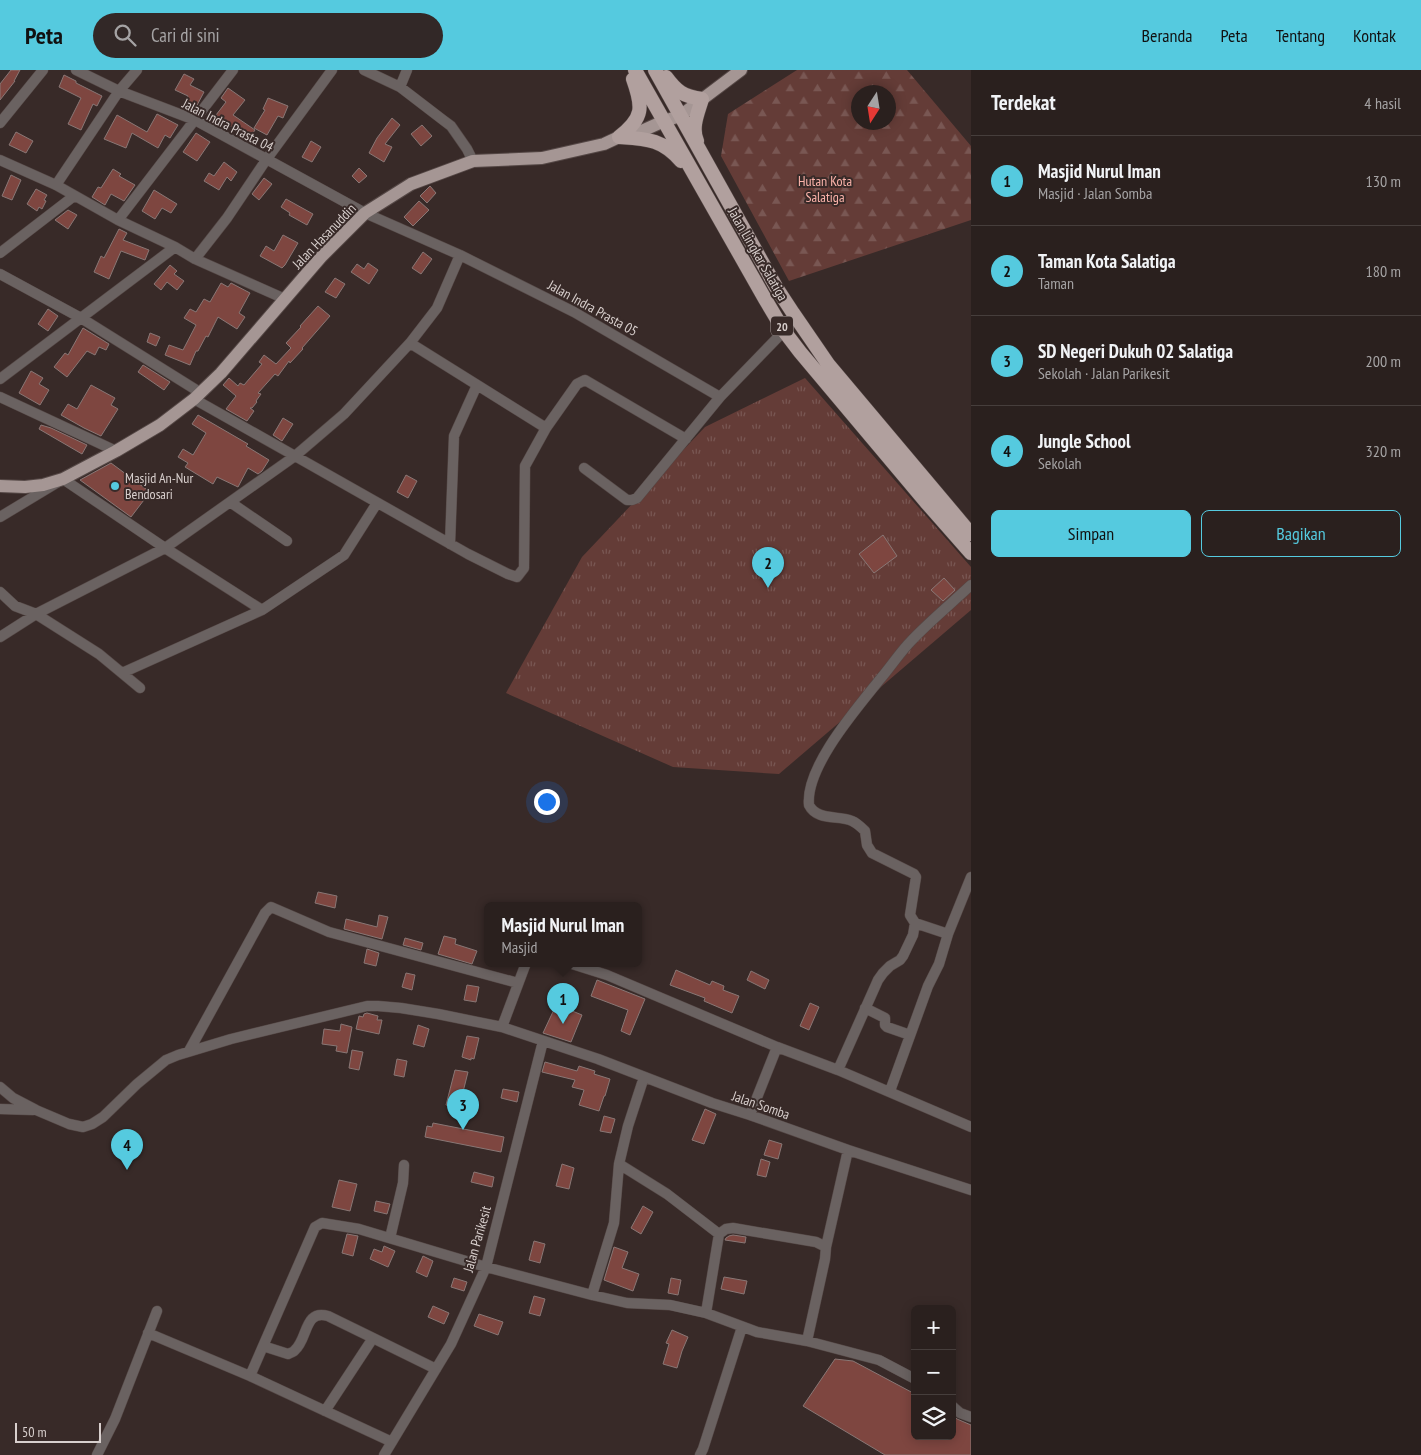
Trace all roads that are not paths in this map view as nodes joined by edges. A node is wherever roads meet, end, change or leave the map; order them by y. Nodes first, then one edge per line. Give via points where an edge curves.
1 (43, 70) edge
2 (76, 70) edge
3 (137, 70) edge
4 (234, 70) edge
5 (332, 70) edge
6 (364, 70) edge
7 (407, 70) edge
8 (630, 70) edge
9 (634, 70) edge
10 (654, 70) edge
11 (661, 70) edge
12 (740, 70) edge
13 (400, 87) junction
14 (119, 91) junction
15 (702, 99) junction
16 (680, 116) junction
17 (195, 120) junction
18 (664, 121) junction
19 (0, 123) edge
20 (619, 137) junction
21 (0, 160) edge
22 (266, 160) junction
23 (473, 161) junction
24 (708, 164) junction
25 (698, 181) junction
26 (56, 185) junction
27 (74, 196) junction
28 (364, 213) junction
29 (118, 220) junction
30 (175, 247) junction
31 (0, 253) edge
32 (460, 255) junction
33 (195, 259) junction
34 (0, 274) edge
35 (285, 299) junction
36 (81, 318) junction
37 (784, 331) junction
38 (410, 343) junction
39 (0, 379) edge
40 (477, 385) junction
41 (198, 396) junction
42 (0, 397) edge
43 (720, 397) junction
44 (546, 428) junction
45 (686, 439) junction
46 (116, 452) junction
47 (295, 456) junction
48 (584, 468) dead end
49 (63, 479) junction
50 (0, 486) edge
51 (230, 502) junction
52 (377, 503) junction
53 (0, 517) edge
54 (971, 534) edge
55 (288, 541) dead end
56 (450, 544) junction
57 (165, 548) junction
58 (971, 553) edge
59 (971, 585) edge
60 (0, 592) edge
61 (262, 610) junction
62 (36, 614) junction
63 (0, 637) edge
64 (122, 673) junction
65 (140, 688) dead end
66 (971, 877) edge
67 (915, 922) junction
68 (948, 934) junction
69 (524, 967) edge
70 (582, 967) edge
71 (518, 983) junction
72 (865, 1008) junction
73 (502, 1027) junction
74 (910, 1035) junction
75 (543, 1041) junction
76 (777, 1047) junction
77 (189, 1051) junction
78 (838, 1070) junction
79 (644, 1077) junction
80 (890, 1091) junction
81 (6, 1092) edge
82 (0, 1109) edge
83 (36, 1110) junction
84 (750, 1115) junction
85 (971, 1127) edge
86 (848, 1150) junction
87 (620, 1164) junction
88 (404, 1165) dead end
89 (971, 1190) edge
90 (719, 1234) junction
91 (390, 1238) junction
92 (826, 1247) junction
93 (486, 1266) junction
94 (592, 1295) junction
95 (157, 1311) dead end
96 (706, 1313) junction
97 (742, 1327) junction
98 (148, 1333) junction
99 (373, 1338) junction
100 (807, 1341) junction
101 (263, 1346) junction
102 (436, 1369) junction
103 (250, 1376) junction
104 (911, 1377) edge
105 (956, 1410) edge
106 (325, 1411) junction
107 (971, 1417) edge
108 (392, 1442) junction
109 (97, 1455) edge
110 (384, 1455) edge
111 (700, 1455) edge

1 - 19 street
2 - 14 street, Jalan Indra Prasta 04
3 - 14 street
4 - 17 street
5 - 22 street
6 - 13 street
7 - 13 street
8 - 20 highway via 638,94 638,115 634,124
9 - 18 highway, Jalan Lingkar Salatiga / 20
10 - 16 highway, Jalan Lingkar Salatiga / 20
11 - 15 highway via 681,93
12 - 15 main road, Jalan Hasanuddin
13 - 23 street via 451,126
14 - 17 street, Jalan Indra Prasta 04
14 - 26 street
15 - 16 main road, Jalan Hasanuddin
15 - 24 highway via 694,130
16 - 18 main road, Jalan Hasanuddin
16 - 24 highway, Jalan Lingkar Salatiga / 20
17 - 22 street, Jalan Indra Prasta 04
17 - 29 street
18 - 20 main road, Jalan Hasanuddin
18 - 25 highway, Jalan Lingkar Salatiga / 20
20 - 23 main road, Jalan Hasanuddin via 604,144 542,158
20 - 25 highway via 662,144
21 - 26 street
22 - 28 street, Jalan Indra Prasta 04
22 - 33 street
23 - 28 main road, Jalan Hasanuddin via 411,184
24 - 54 highway, Jalan Lingkar Salatiga / 20 via 776,287 828,364
25 - 37 highway, Jalan Lingkar Salatiga / 20
26 - 27 street
27 - 29 street
27 - 31 street
28 - 32 street, Jalan Indra Prasta 05
28 - 35 main road, Jalan Hasanuddin
29 - 30 street
30 - 33 street
30 - 36 street
32 - 38 street via 437,308
32 - 43 street, Jalan Indra Prasta 05 via 574,312
33 - 35 street
34 - 36 street
35 - 41 main road, Jalan Hasanuddin via 222,373
36 - 39 street
36 - 41 street
37 - 43 street
37 - 58 highway, Jalan Lingkar Salatiga / 20
38 - 40 street
38 - 47 street via 344,414
40 - 44 street
40 - 56 street via 454,436
41 - 46 main road, Jalan Hasanuddin via 160,425
41 - 47 street
42 - 46 street
43 - 45 street
44 - 45 street via 577,384 585,380
44 - 56 street via 525,466 524,568 517,577
45 - 48 street via 632,500 627,500
46 - 49 main road, Jalan Hasanuddin
47 - 51 street
47 - 52 street
49 - 50 main road, Jalan Hasanuddin via 44,485
49 - 53 street
49 - 57 street
51 - 55 street
51 - 57 street
52 - 56 street
52 - 61 street via 344,556
57 - 61 street
57 - 62 street
59 - 67 street via 912,640 867,696 833,742 819,766 809,795 809,805 815,813 853,821 865,831 872,853 914,874 910,915
60 - 62 street via 15,606
61 - 64 street
62 - 63 street
62 - 64 street via 99,654
64 - 65 street
66 - 68 street
67 - 68 street
67 - 72 street via 903,956 883,973
68 - 74 street
69 - 71 street
70 - 76 street
71 - 73 street
71 - 77 street via 329,932 271,907
72 - 74 street via 885,1018 887,1027
72 - 78 street
73 - 75 street, Jalan Somba
73 - 77 street, Jalan Somba via 410,1010 367,1006
74 - 80 street
75 - 79 street, Jalan Somba
75 - 93 street, Jalan Parikesit
76 - 78 street
76 - 84 street
77 - 83 street, Jalan Somba via 166,1060 92,1124 83,1127 69,1124
78 - 80 street
79 - 84 street, Jalan Somba
79 - 87 street
80 - 85 street
81 - 83 street, Jalan Somba
82 - 83 street
84 - 86 street, Jalan Somba
86 - 89 street, Jalan Somba
86 - 92 street
87 - 90 street via 667,1194
87 - 94 street via 614,1223
88 - 91 street
90 - 92 street via 733,1228 816,1242
90 - 96 street
91 - 93 street
91 - 101 street via 322,1223 315,1227
92 - 100 street
93 - 94 street
93 - 102 street, Jalan Parikesit via 451,1344
94 - 96 street via 627,1304 670,1306
95 - 98 street
96 - 97 street
97 - 100 street
97 - 111 street
98 - 103 street
98 - 109 street
99 - 101 street via 320,1314 311,1319 295,1351 288,1354
99 - 102 street
99 - 106 street
100 - 104 street via 879,1360
101 - 103 street
102 - 108 street, Jalan Parikesit
103 - 106 street
105 - 107 street
106 - 108 street
108 - 110 street, Jalan Parikesit

